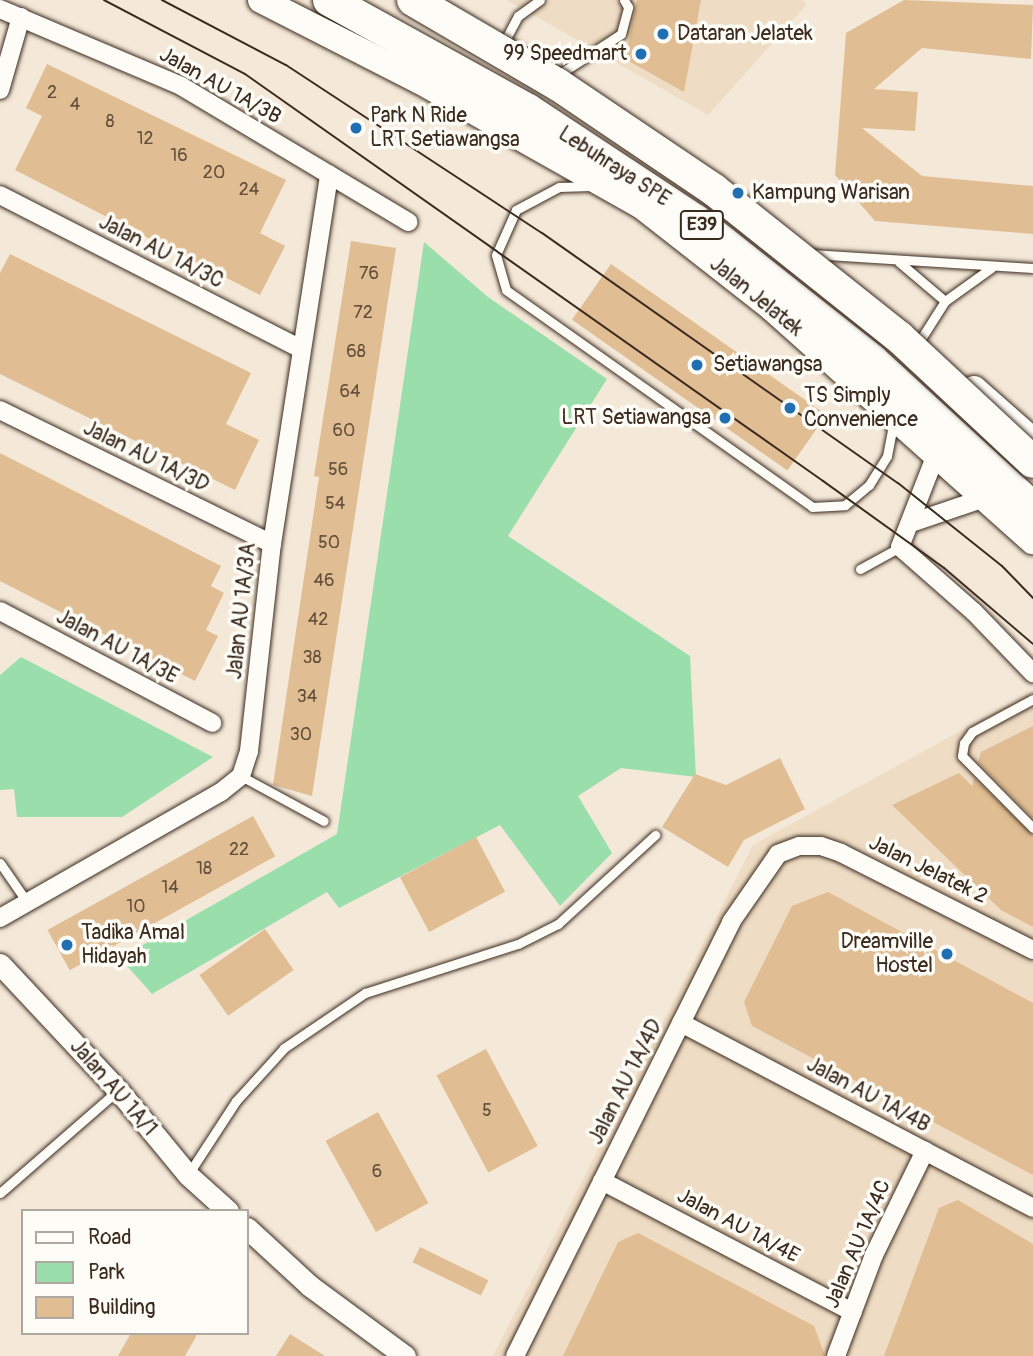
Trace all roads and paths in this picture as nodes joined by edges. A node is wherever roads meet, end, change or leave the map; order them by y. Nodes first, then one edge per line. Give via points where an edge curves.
1 (261, 0) edge
2 (329, 0) edge
3 (411, 0) edge
4 (540, 0) edge
5 (624, 0) edge
6 (0, 9) edge
7 (441, 9) edge
8 (20, 17) junction
9 (500, 49) junction
10 (548, 81) junction
11 (0, 90) edge
12 (329, 174) junction
13 (607, 186) junction
14 (0, 195) edge
15 (408, 222) dead end
16 (798, 252) junction
17 (899, 262) junction
18 (993, 267) junction
19 (1033, 268) edge
20 (945, 301) junction
21 (917, 345) junction
22 (301, 349) junction
23 (882, 404) junction
24 (0, 410) edge
25 (1033, 441) edge
26 (937, 452) junction
27 (1033, 463) edge
28 (988, 497) junction
29 (1033, 508) edge
30 (911, 523) junction
31 (1033, 541) edge
32 (272, 544) junction
33 (900, 547) junction
34 (860, 569) dead end
35 (0, 611) edge
36 (1033, 673) edge
37 (1033, 699) edge
38 (212, 723) dead end
39 (241, 776) junction
40 (324, 821) dead end
41 (1033, 828) edge
42 (655, 835) dead end
43 (799, 845) joint
44 (0, 863) edge
45 (27, 902) junction
46 (0, 918) edge
47 (1033, 950) edge
48 (0, 964) edge
49 (681, 1023) junction
50 (118, 1090) junction
51 (925, 1150) junction
52 (188, 1175) junction
53 (602, 1181) junction
54 (0, 1193) edge
55 (1033, 1208) edge
56 (226, 1209) edge
57 (248, 1229) edge
58 (853, 1312) junction
59 (405, 1356) edge
60 (515, 1356) edge
61 (836, 1356) edge

1 - 13 main road, Jalan Jelatek via 420,81
2 - 29 highway, Lebuhraya SPE / E39 via 528,110 695,220 872,360
3 - 7 main road
3 - 27 highway, Lebuhraya SPE / E39, bridge via 557,84 714,190 899,337
4 - 9 lane via 518,16
5 - 10 lane via 628,7 621,34
6 - 8 street, Jalan AU 1A/3B
7 - 9 main road
8 - 11 street
8 - 12 street, Jalan AU 1A/3B via 181,86
9 - 10 main road
10 - 16 main road
12 - 15 street, Jalan AU 1A/3B
12 - 22 street, Jalan AU 1A/3A
13 - 23 main road, Jalan Jelatek via 642,206 737,280
13 - 23 lane via 558,187 516,210 496,255 506,290 812,507 845,505 869,485 887,456 892,430
14 - 22 street, Jalan AU 1A/3C
16 - 17 lane
16 - 21 main road
17 - 18 lane
17 - 20 lane
18 - 19 lane
18 - 20 lane
20 - 21 lane
21 - 25 main road
22 - 32 street, Jalan AU 1A/3A
23 - 26 main road, Jalan Jelatek
24 - 32 street, Jalan AU 1A/3D
26 - 28 main road, Jalan Jelatek
26 - 30 street
28 - 30 street
28 - 31 main road, Jalan Jelatek
30 - 33 street
32 - 39 street, Jalan AU 1A/3A via 249,751
33 - 34 lane
33 - 36 street via 974,612
35 - 38 street, Jalan AU 1A/3E
37 - 41 lane via 972,732 962,756
39 - 40 lane
39 - 45 street via 221,792
42 - 52 lane via 558,924 518,944 365,993 285,1048 236,1101
43 - 47 street, Jalan Jelatek 2 via 841,853
43 - 49 street, Jalan AU 1A/4D via 778,854 763,870
44 - 45 lane
45 - 46 street
48 - 50 street, Jalan AU 1A/1
49 - 51 street, Jalan AU 1A/4B
49 - 53 street, Jalan AU 1A/4D
50 - 52 street, Jalan AU 1A/1
50 - 54 lane
51 - 55 street, Jalan AU 1A/4B
51 - 58 street, Jalan AU 1A/4C
52 - 56 street, Jalan AU 1A/1
53 - 58 street, Jalan AU 1A/4E
53 - 60 street, Jalan AU 1A/4D
57 - 59 street via 310,1286
58 - 61 street, Jalan AU 1A/4C

